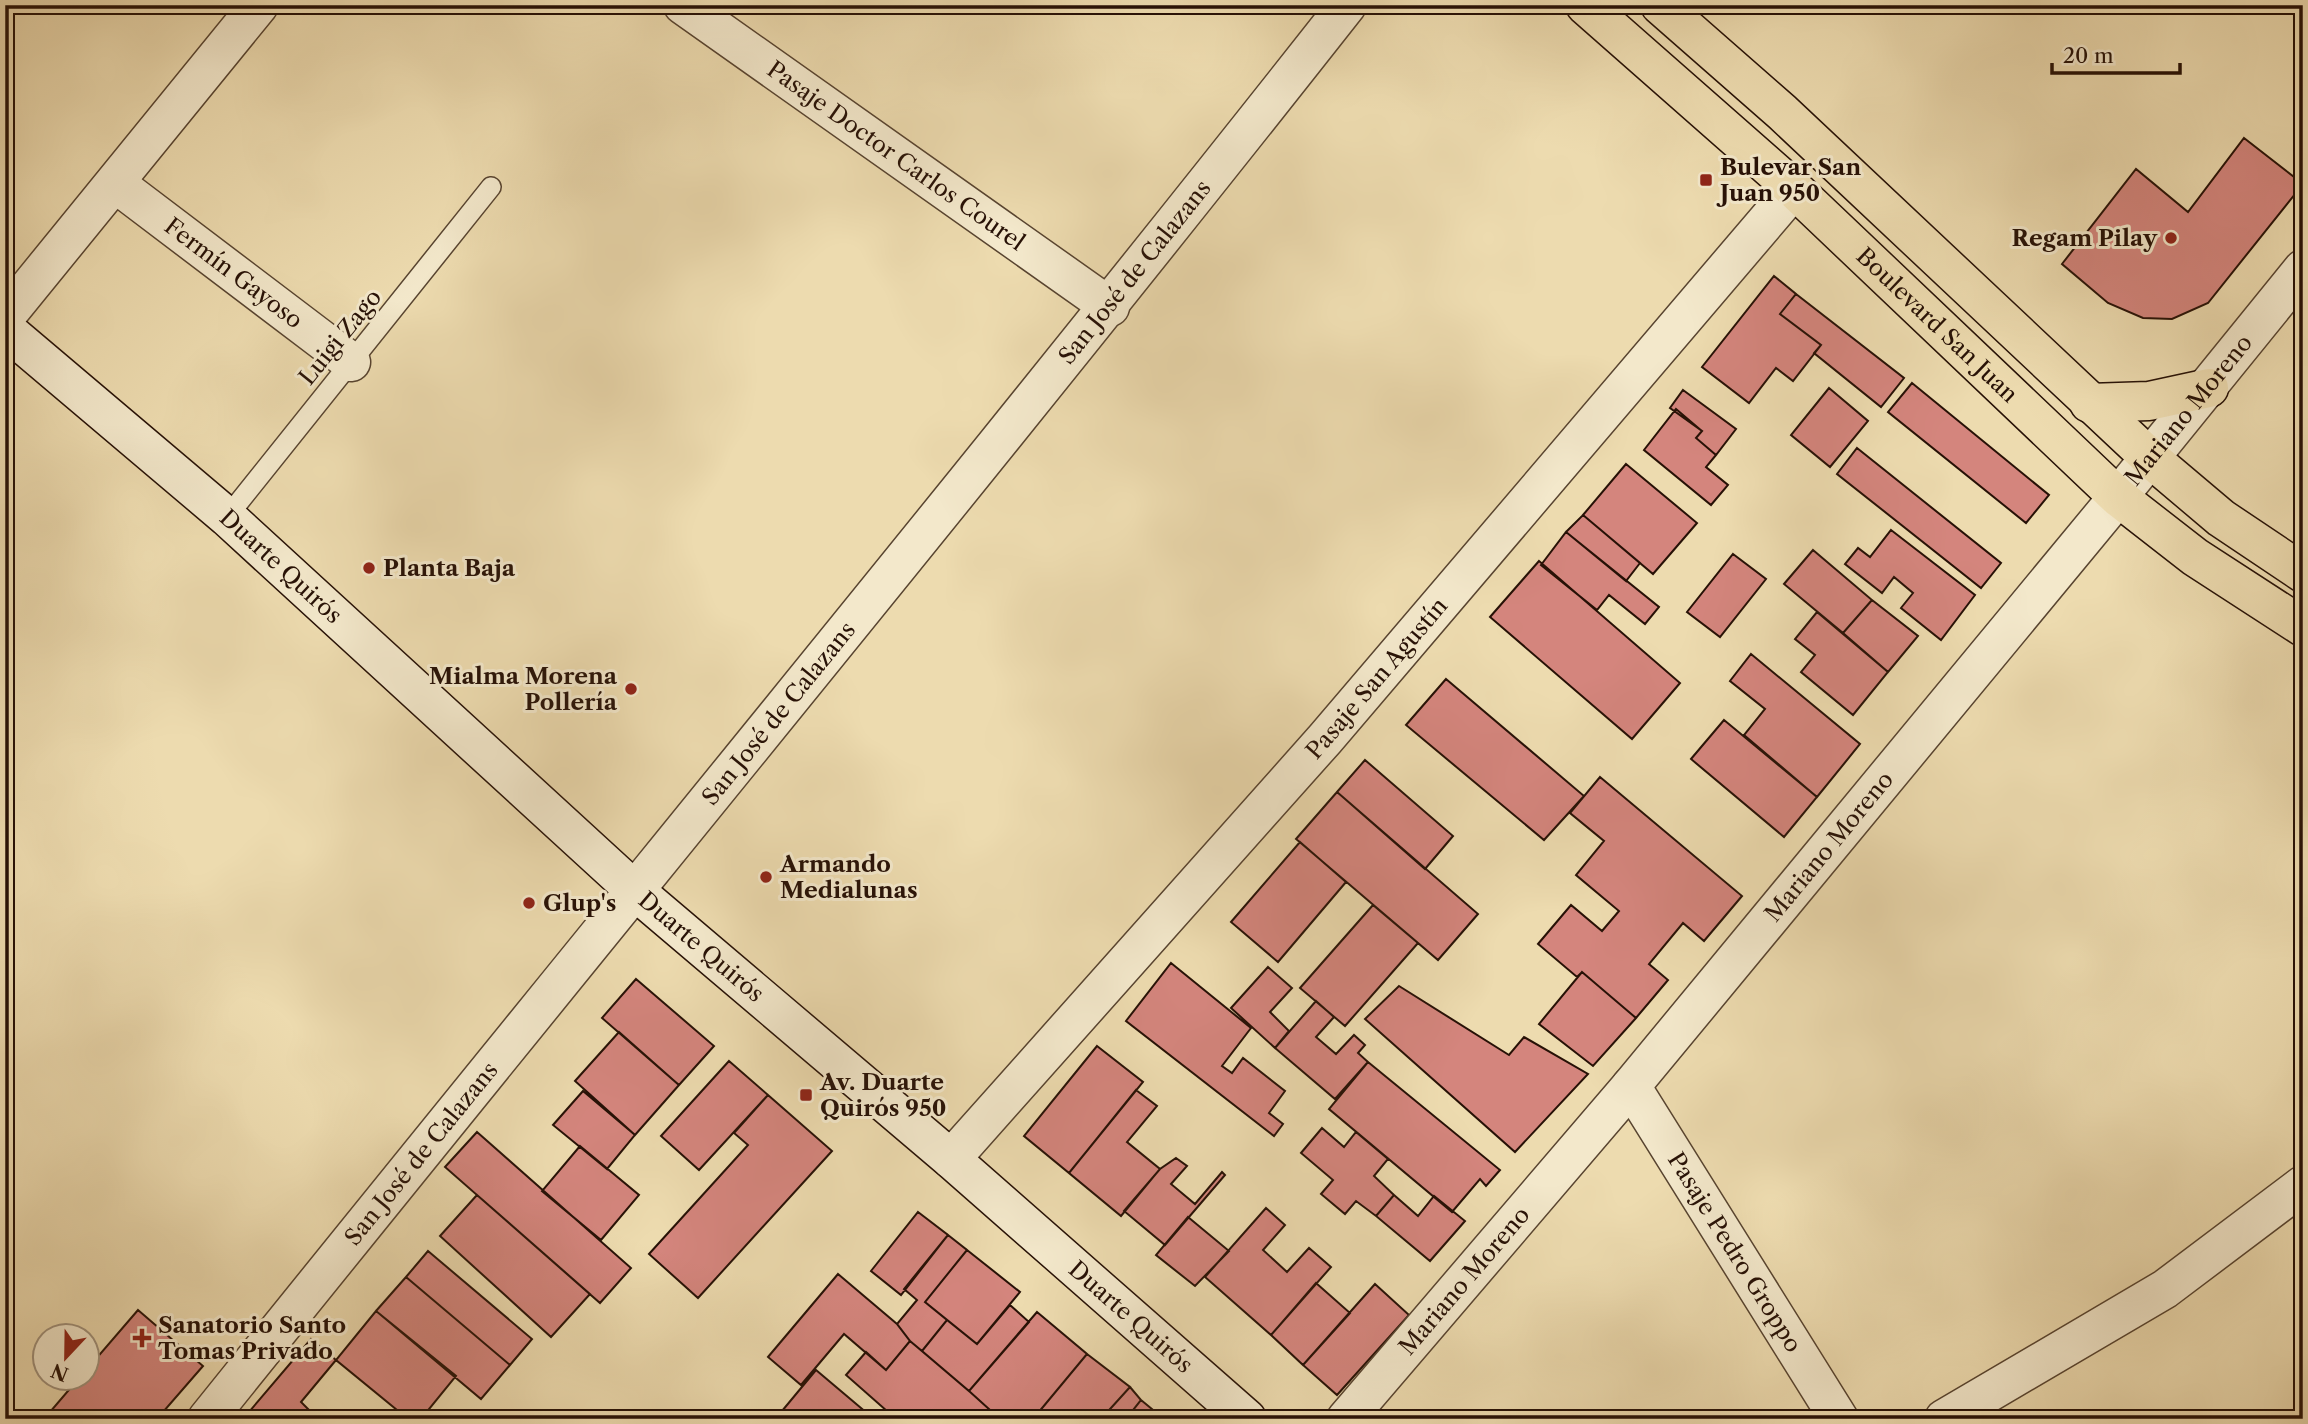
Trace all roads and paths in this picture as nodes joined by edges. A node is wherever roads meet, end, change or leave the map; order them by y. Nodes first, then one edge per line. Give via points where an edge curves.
1 (259, 5) edge
2 (684, 5) edge
3 (1347, 5) edge
4 (1585, 5) edge
5 (1660, 5) edge
6 (115, 183) junction
7 (491, 187) dead end
8 (1794, 189) junction
9 (2303, 269) edge
10 (1110, 307) junction
11 (5, 317) edge
12 (5, 329) edge
13 (351, 362) junction
14 (2208, 388) junction
15 (2089, 403) junction
16 (2150, 458) junction
17 (2118, 498) junction
18 (227, 517) junction
19 (2303, 573) edge
20 (2303, 627) edge
21 (633, 889) junction
22 (1630, 1086) junction
23 (951, 1159) junction
24 (2303, 1185) edge
25 (207, 1419) edge
26 (1247, 1419) edge
27 (1346, 1419) edge
28 (1839, 1419) edge
29 (1944, 1419) edge

1 - 6 street
2 - 10 street, Pasaje Doctor Carlos Courel
3 - 10 street, San José de Calazans
4 - 8 main road, Boulevard San Juan
5 - 15 main road, Boulevard San Juan via 1782,112
6 - 11 street
6 - 13 street, Fermín Gayoso
7 - 13 lane, Luigi Zago
8 - 17 main road, Boulevard San Juan
8 - 23 street, Pasaje San Agustín via 1325,739
9 - 14 street, Mariano Moreno
10 - 21 street, San José de Calazans
12 - 18 street, Duarte Quirós
13 - 18 lane, Luigi Zago
14 - 15 main road via 2149,401
14 - 16 street, Mariano Moreno
15 - 16 main road, Boulevard San Juan
16 - 17 street, Mariano Moreno
16 - 19 main road, Boulevard San Juan via 2221,518
17 - 20 main road, Boulevard San Juan via 2195,557
17 - 22 street, Mariano Moreno
18 - 21 street, Duarte Quirós
21 - 23 street, Duarte Quirós
21 - 25 street, San José de Calazans
22 - 27 street, Mariano Moreno
22 - 28 street, Pasaje Pedro Groppo
23 - 26 street, Duarte Quirós
24 - 29 street via 2165,1289

